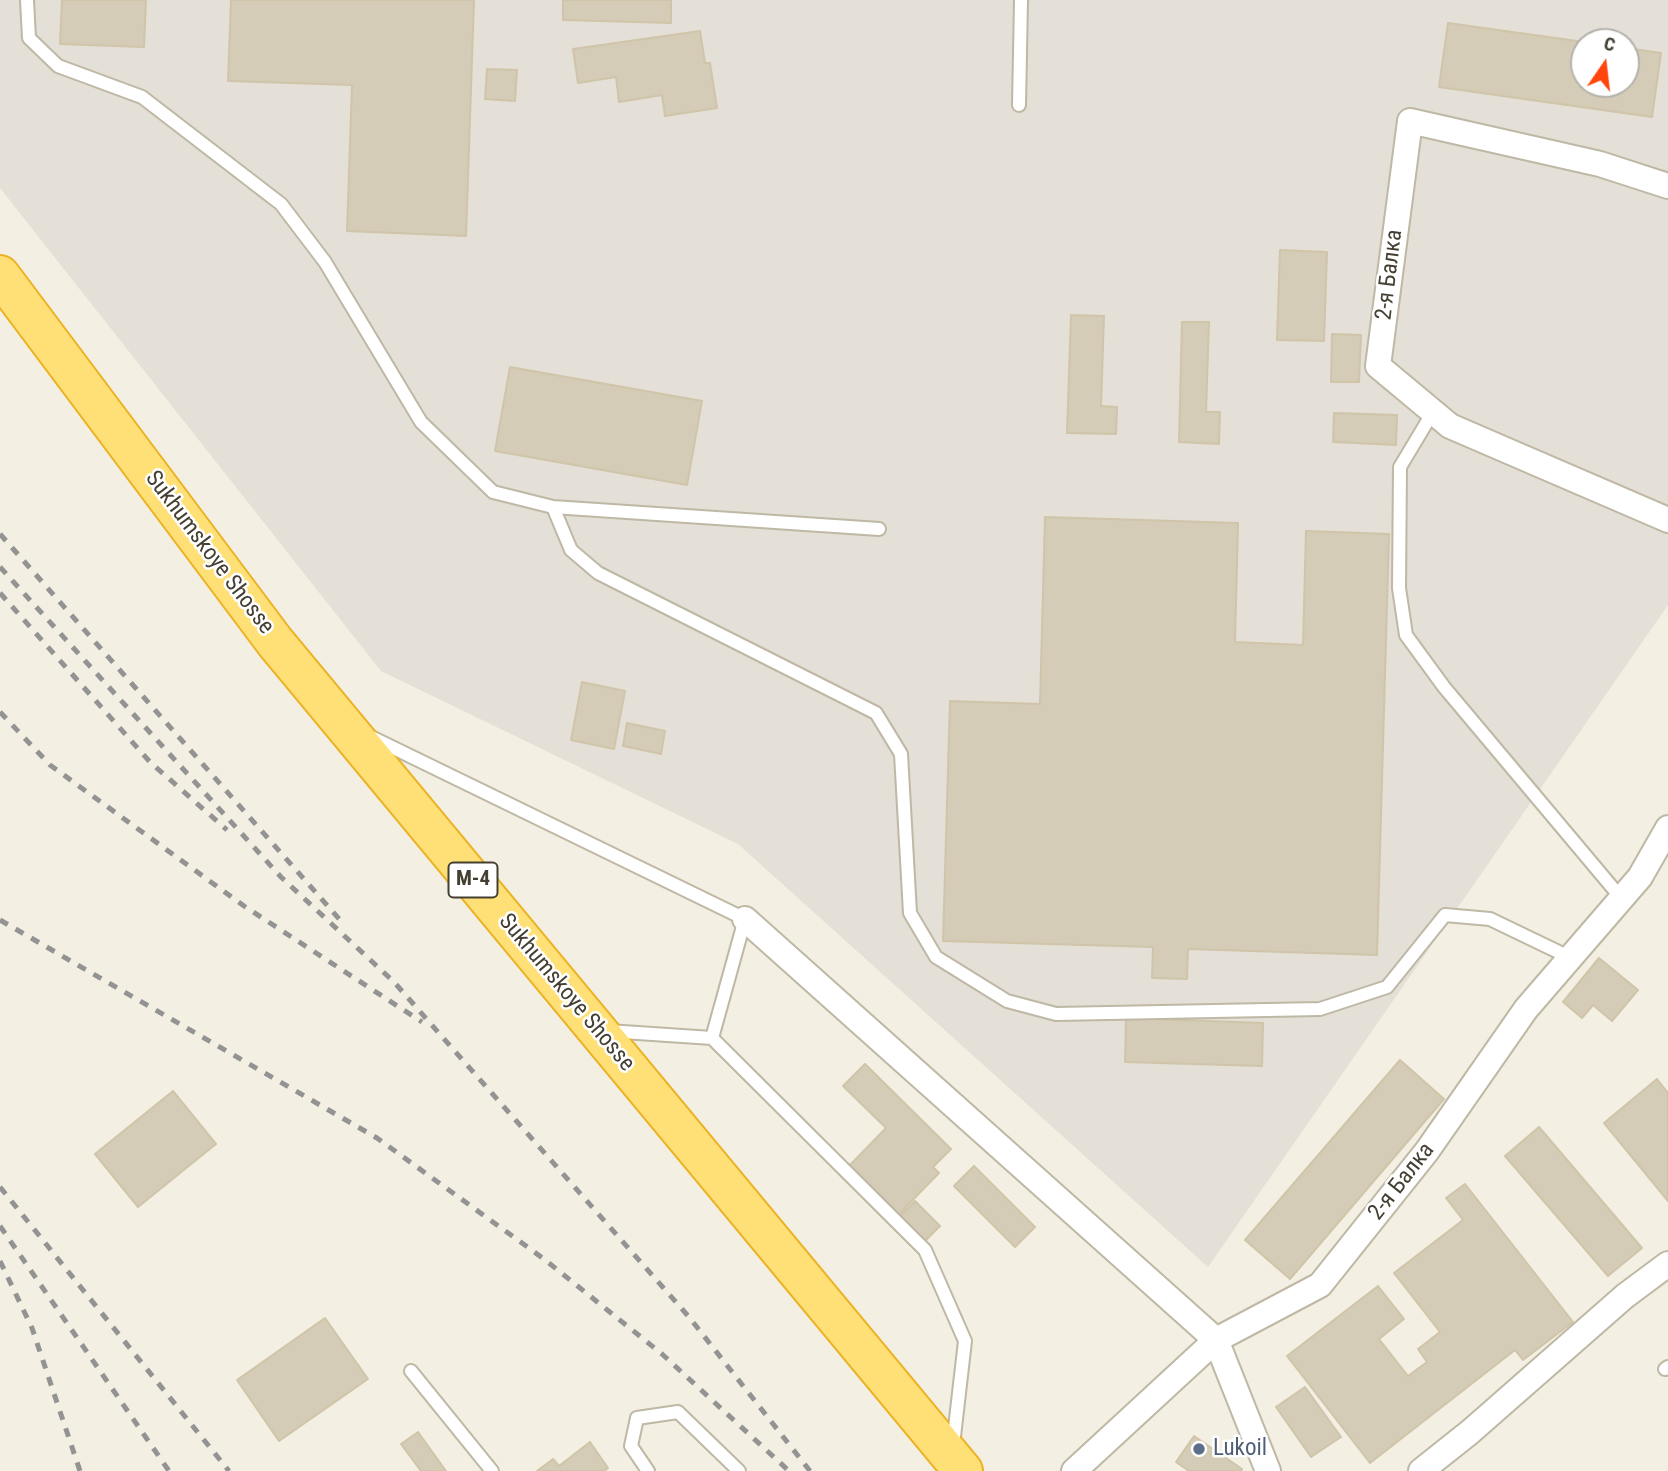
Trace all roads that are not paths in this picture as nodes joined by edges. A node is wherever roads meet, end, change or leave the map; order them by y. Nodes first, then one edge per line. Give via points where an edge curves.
1 (27, 0) edge
2 (1021, 0) edge
3 (1018, 105) dead end
4 (1668, 186) edge
5 (0, 275) edge
6 (1433, 412) junction
7 (553, 507) junction
8 (1668, 520) edge
9 (879, 529) dead end
10 (343, 724) junction
11 (1668, 828) edge
12 (1622, 898) junction
13 (745, 919) junction
14 (1571, 958) junction
15 (597, 1030) junction
16 (712, 1038) junction
17 (1668, 1264) edge
18 (1216, 1340) junction
19 (411, 1371) dead end
20 (957, 1464) edge
21 (492, 1471) edge
22 (648, 1471) edge
23 (739, 1471) edge
24 (1074, 1471) edge
25 (1268, 1471) edge
26 (1421, 1471) edge

1 - 7 lane via 29,38 58,66 142,97 281,204 325,262 421,422 494,492
2 - 3 lane
4 - 6 street, 2-я Балка via 1600,164 1410,121 1378,366
5 - 10 highway, Sukhumskoye Shosse / М-4 via 275,642
6 - 8 street, 2-я Балка via 1450,426
6 - 12 lane via 1400,467 1399,588 1406,635 1444,687
7 - 9 lane
7 - 14 lane via 572,550 598,572 876,713 901,754 910,913 936,957 1007,1001 1056,1014 1320,1009 1387,986 1445,915 1490,919
10 - 13 lane
10 - 15 highway, Sukhumskoye Shosse / М-4
11 - 12 street, 2-я Балка via 1640,877
12 - 14 street, 2-я Балка
13 - 16 lane
13 - 18 street
14 - 18 street, 2-я Балка via 1526,1009 1427,1151 1320,1285
15 - 16 lane
15 - 20 highway, Sukhumskoye Shosse / М-4
16 - 20 lane via 925,1250 965,1341
17 - 26 street
18 - 24 street, 2-я Балка
18 - 25 street
19 - 21 lane
22 - 23 lane via 631,1446 637,1418 678,1412

